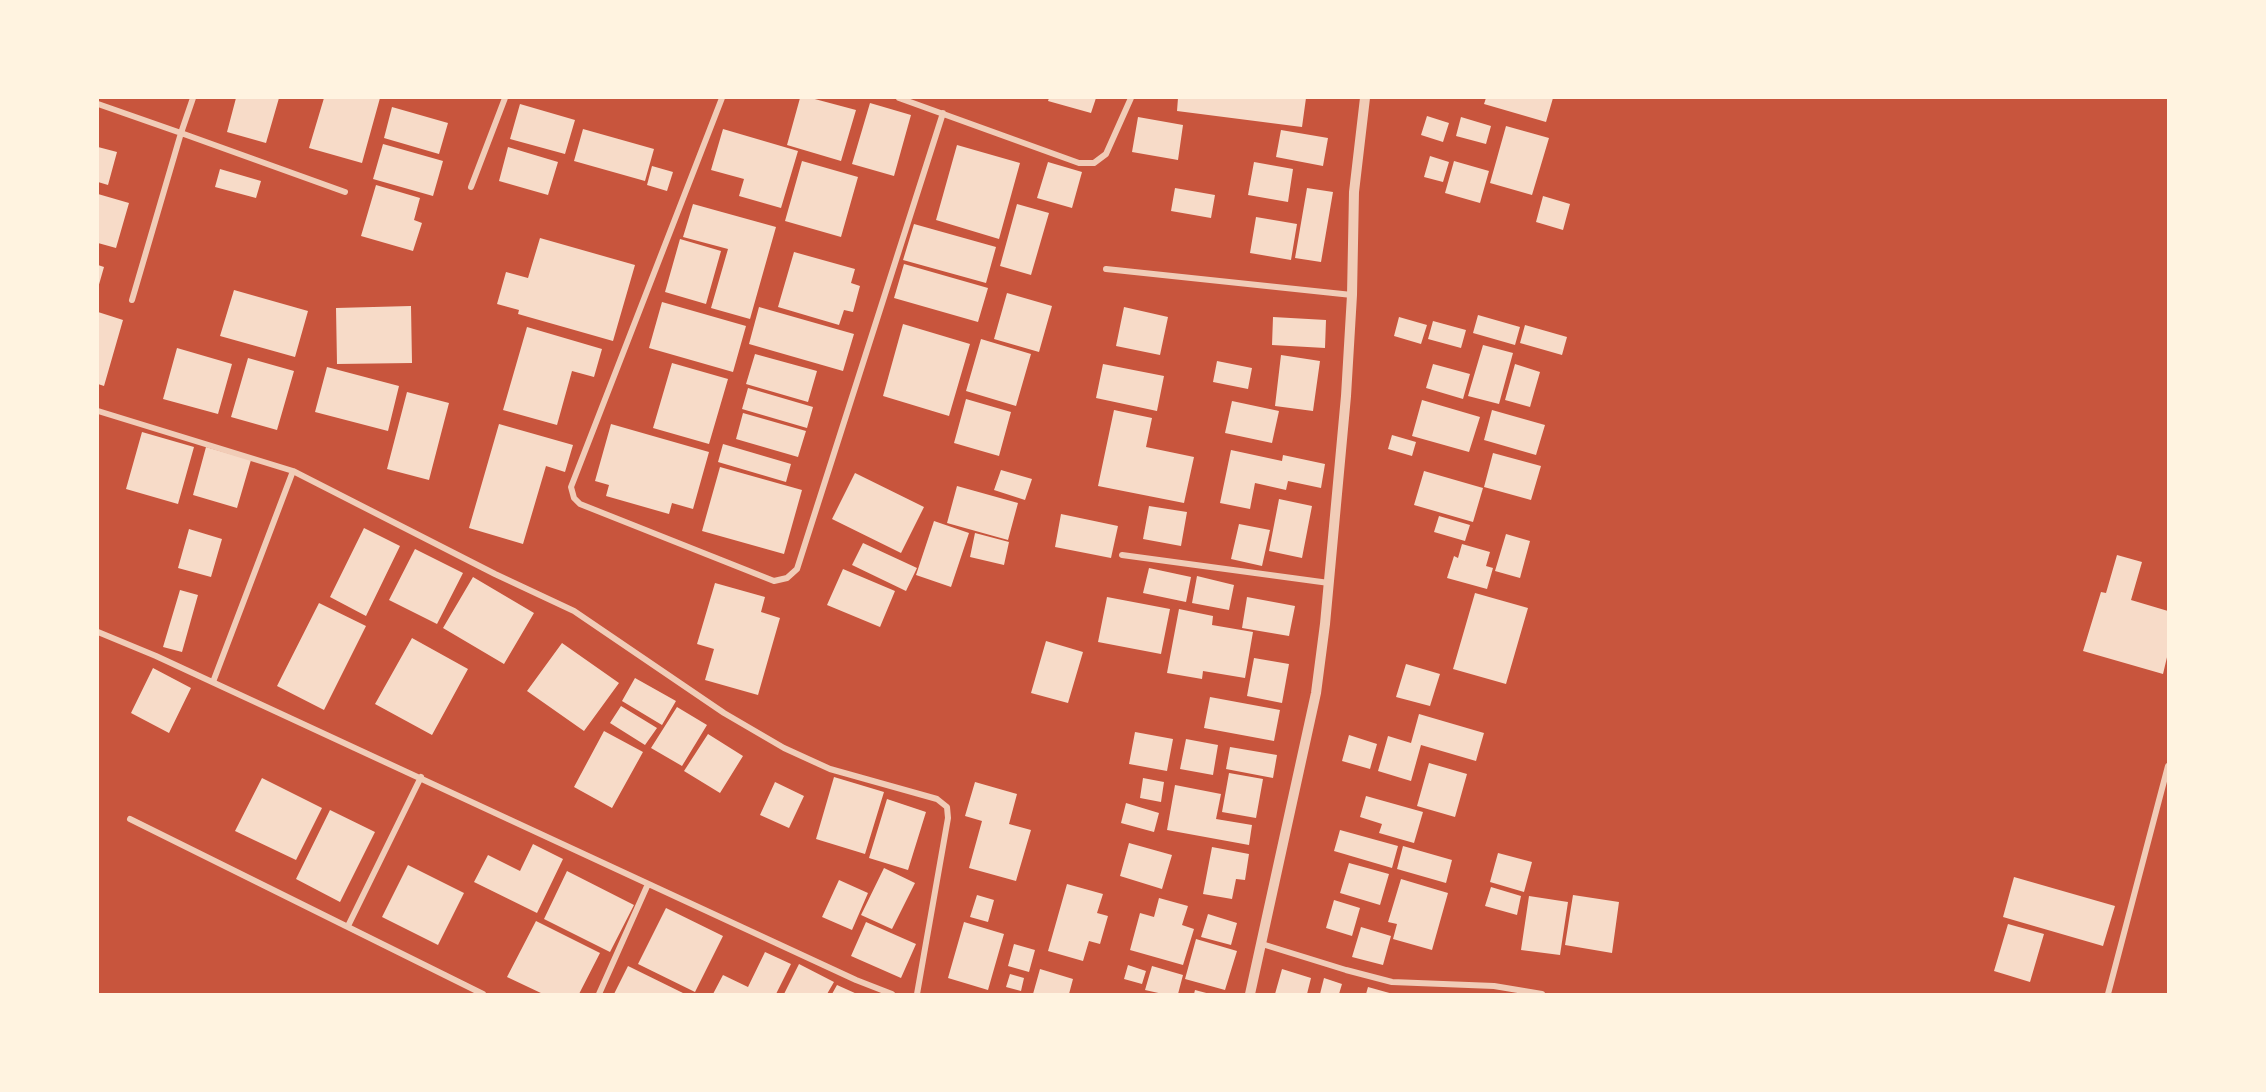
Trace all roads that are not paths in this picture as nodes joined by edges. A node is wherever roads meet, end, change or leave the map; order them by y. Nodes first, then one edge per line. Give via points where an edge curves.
1 (193, 98) edge
2 (505, 98) edge
3 (722, 98) edge
4 (899, 98) edge
5 (1131, 98) edge
6 (1365, 98) edge
7 (98, 104) edge
8 (943, 113) junction
9 (181, 133) junction
10 (471, 187) dead end
11 (345, 192) dead end
12 (1106, 269) dead end
13 (1352, 295) junction
14 (132, 300) dead end
15 (98, 411) edge
16 (293, 471) junction
17 (1122, 555) dead end
18 (1329, 583) junction
19 (98, 632) edge
20 (213, 682) junction
21 (2169, 766) edge
22 (421, 777) junction
23 (130, 819) dead end
24 (648, 884) junction
25 (348, 926) junction
26 (1262, 944) junction
27 (483, 994) edge
28 (599, 994) edge
29 (892, 994) edge
30 (917, 994) edge
31 (1250, 994) edge
32 (1542, 994) edge
33 (2108, 994) edge

1 - 9 street
2 - 10 street
3 - 8 street via 571,487 580,504 774,581 787,578 797,569
4 - 8 street
5 - 8 street via 1106,154 1094,163 1079,163
6 - 13 street via 1354,192
7 - 9 street
9 - 11 street
9 - 14 street
12 - 13 street
13 - 18 street
15 - 16 street
16 - 20 street
16 - 30 street via 574,611 723,713 784,748 830,769 937,799 947,807
17 - 18 street
18 - 26 street via 1316,693
19 - 20 street
20 - 22 street
21 - 33 street
22 - 24 street
22 - 25 street
23 - 25 street
24 - 28 street
24 - 29 street
25 - 27 street
26 - 31 street
26 - 32 street via 1392,982 1494,986

